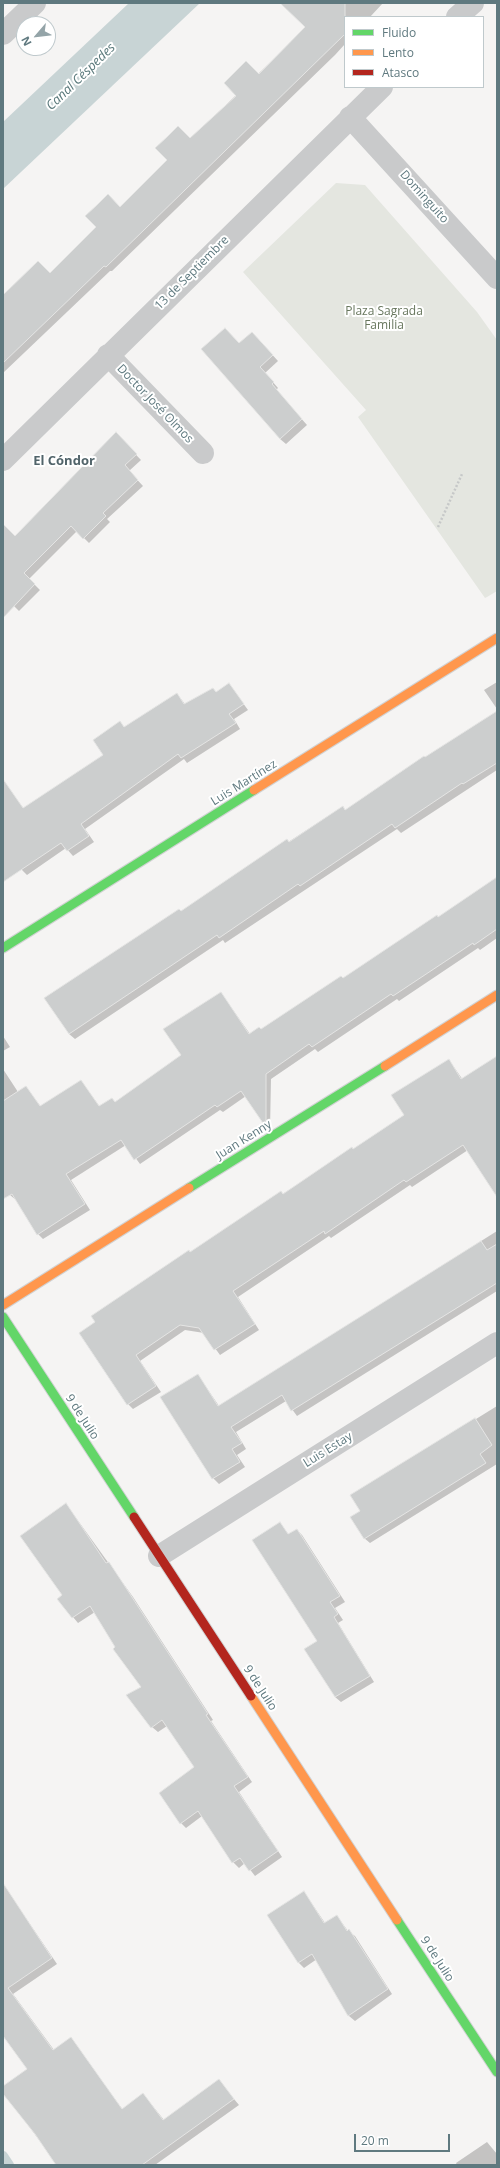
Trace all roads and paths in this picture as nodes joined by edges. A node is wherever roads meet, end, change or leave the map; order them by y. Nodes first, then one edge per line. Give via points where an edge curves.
1 (35, 3) edge
2 (473, 3) edge
3 (458, 16) edge
4 (3, 34) edge
5 (381, 88) edge
6 (350, 116) junction
7 (497, 278) edge
8 (108, 355) junction
9 (203, 453) dead end
10 (3, 460) edge
11 (462, 474) dead end
12 (438, 527) dead end
13 (497, 638) edge
14 (3, 948) edge
15 (497, 995) edge
16 (3, 1304) edge
17 (3, 1317) edge
18 (497, 1343) edge
19 (159, 1556) junction
20 (497, 2072) edge

1 - 4 street
2 - 3 street
5 - 6 street, 13 de Septiembre
6 - 7 street, Dominguito
6 - 8 street, 13 de Septiembre
8 - 9 street, Doctor José Olmos
8 - 10 street, 13 de Septiembre
11 - 12 path
13 - 14 street, Luis Martínez
15 - 16 street, Juan Kenny
17 - 19 street, 9 de Julio
18 - 19 street, Luis Estay
19 - 20 street, 9 de Julio

